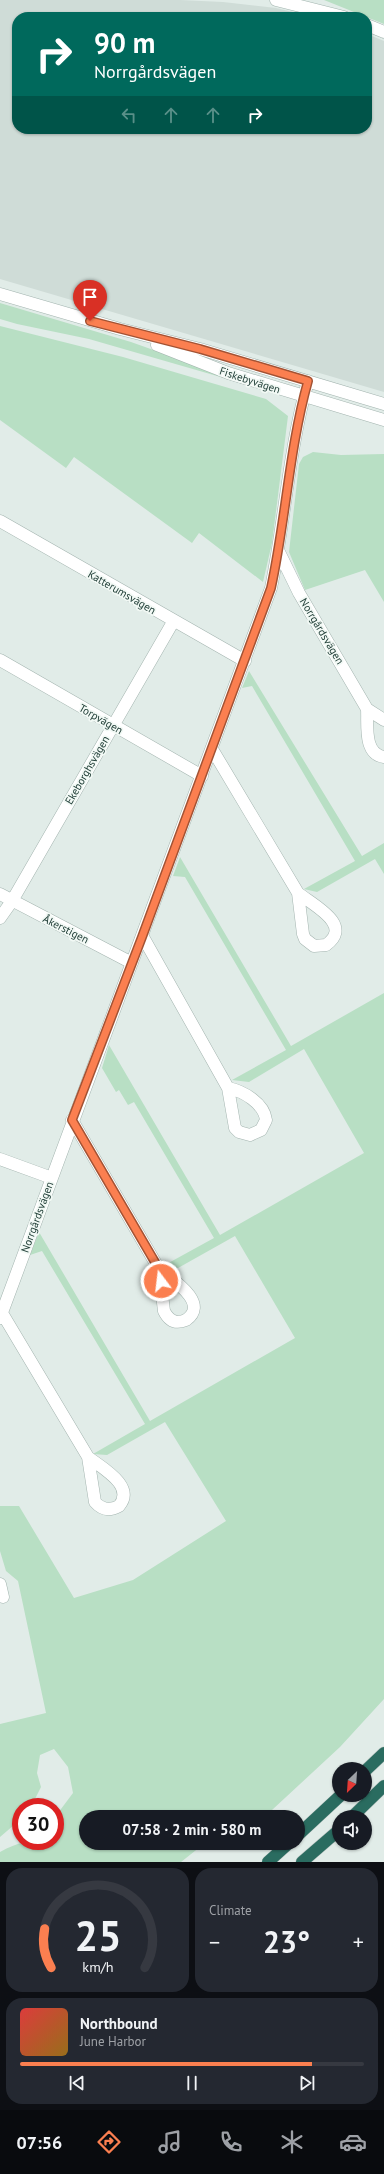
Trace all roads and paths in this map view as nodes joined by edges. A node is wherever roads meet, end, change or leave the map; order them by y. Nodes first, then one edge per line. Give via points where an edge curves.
1 (276, 0) edge
2 (324, 12) edge
3 (372, 27) edge
4 (384, 32) edge
5 (0, 294) edge
6 (120, 329) junction
7 (308, 381) junction
8 (303, 397) junction
9 (384, 404) edge
10 (384, 420) edge
11 (0, 521) edge
12 (279, 552) junction
13 (173, 622) junction
14 (0, 660) edge
15 (245, 661) junction
16 (367, 709) junction
17 (384, 720) edge
18 (113, 726) junction
19 (212, 749) junction
20 (384, 757) edge
21 (202, 776) junction
22 (298, 893) dead end
23 (0, 894) edge
24 (12, 901) junction
25 (0, 918) edge
26 (142, 937) junction
27 (132, 963) junction
28 (228, 1088) dead end
29 (72, 1120) junction
30 (0, 1158) edge
31 (52, 1178) junction
32 (159, 1269) dead end
33 (1, 1316) edge
34 (88, 1457) dead end
35 (0, 1584) edge
36 (3, 1597) dead end
37 (384, 1753) edge
38 (372, 1764) edge
39 (384, 1786) edge
40 (333, 1802) edge
41 (359, 1810) edge
42 (305, 1828) edge
43 (332, 1836) edge
44 (281, 1850) edge
45 (268, 1862) edge
46 (302, 1862) edge

1 - 2 street
3 - 4 street
5 - 6 street, Fiskebyvägen
6 - 7 street, Fiskebyvägen via 200,349
6 - 8 street, Fiskebyvägen via 228,373
7 - 8 street, Norrgårdsvägen
7 - 9 street, Fiskebyvägen
8 - 10 street, Fiskebyvägen
8 - 12 street, Norrgårdsvägen via 286,484
11 - 13 street, Katterumsvägen
12 - 15 street, Norrgårdsvägen via 271,588
12 - 16 street, Norrgårdsvägen via 299,593
13 - 15 street, Katterumsvägen
13 - 18 street, Ekeborghsvägen
14 - 18 street, Torpvägen
15 - 19 street, Norrgårdsvägen
16 - 17 street, Norrgårdsvägen
16 - 20 street, Norrgårdsvägen via 369,745 376,754
18 - 21 street, Torpvägen
18 - 24 street, Ekeborghsvägen
19 - 21 street, Norrgårdsvägen
19 - 22 street
21 - 26 street, Norrgårdsvägen
23 - 24 street, Åkerstigen
24 - 25 street, Ekeborghsvägen
24 - 27 street, Åkerstigen
26 - 27 street, Norrgårdsvägen
26 - 28 street
27 - 29 street, Norrgårdsvägen
29 - 31 street, Norrgårdsvägen
29 - 32 street
30 - 31 street
31 - 33 street, Norrgårdsvägen
33 - 34 street, Norrgårdsvägen
35 - 36 street
37 - 38 highway
39 - 41 highway
40 - 42 highway
43 - 46 highway
44 - 45 highway

